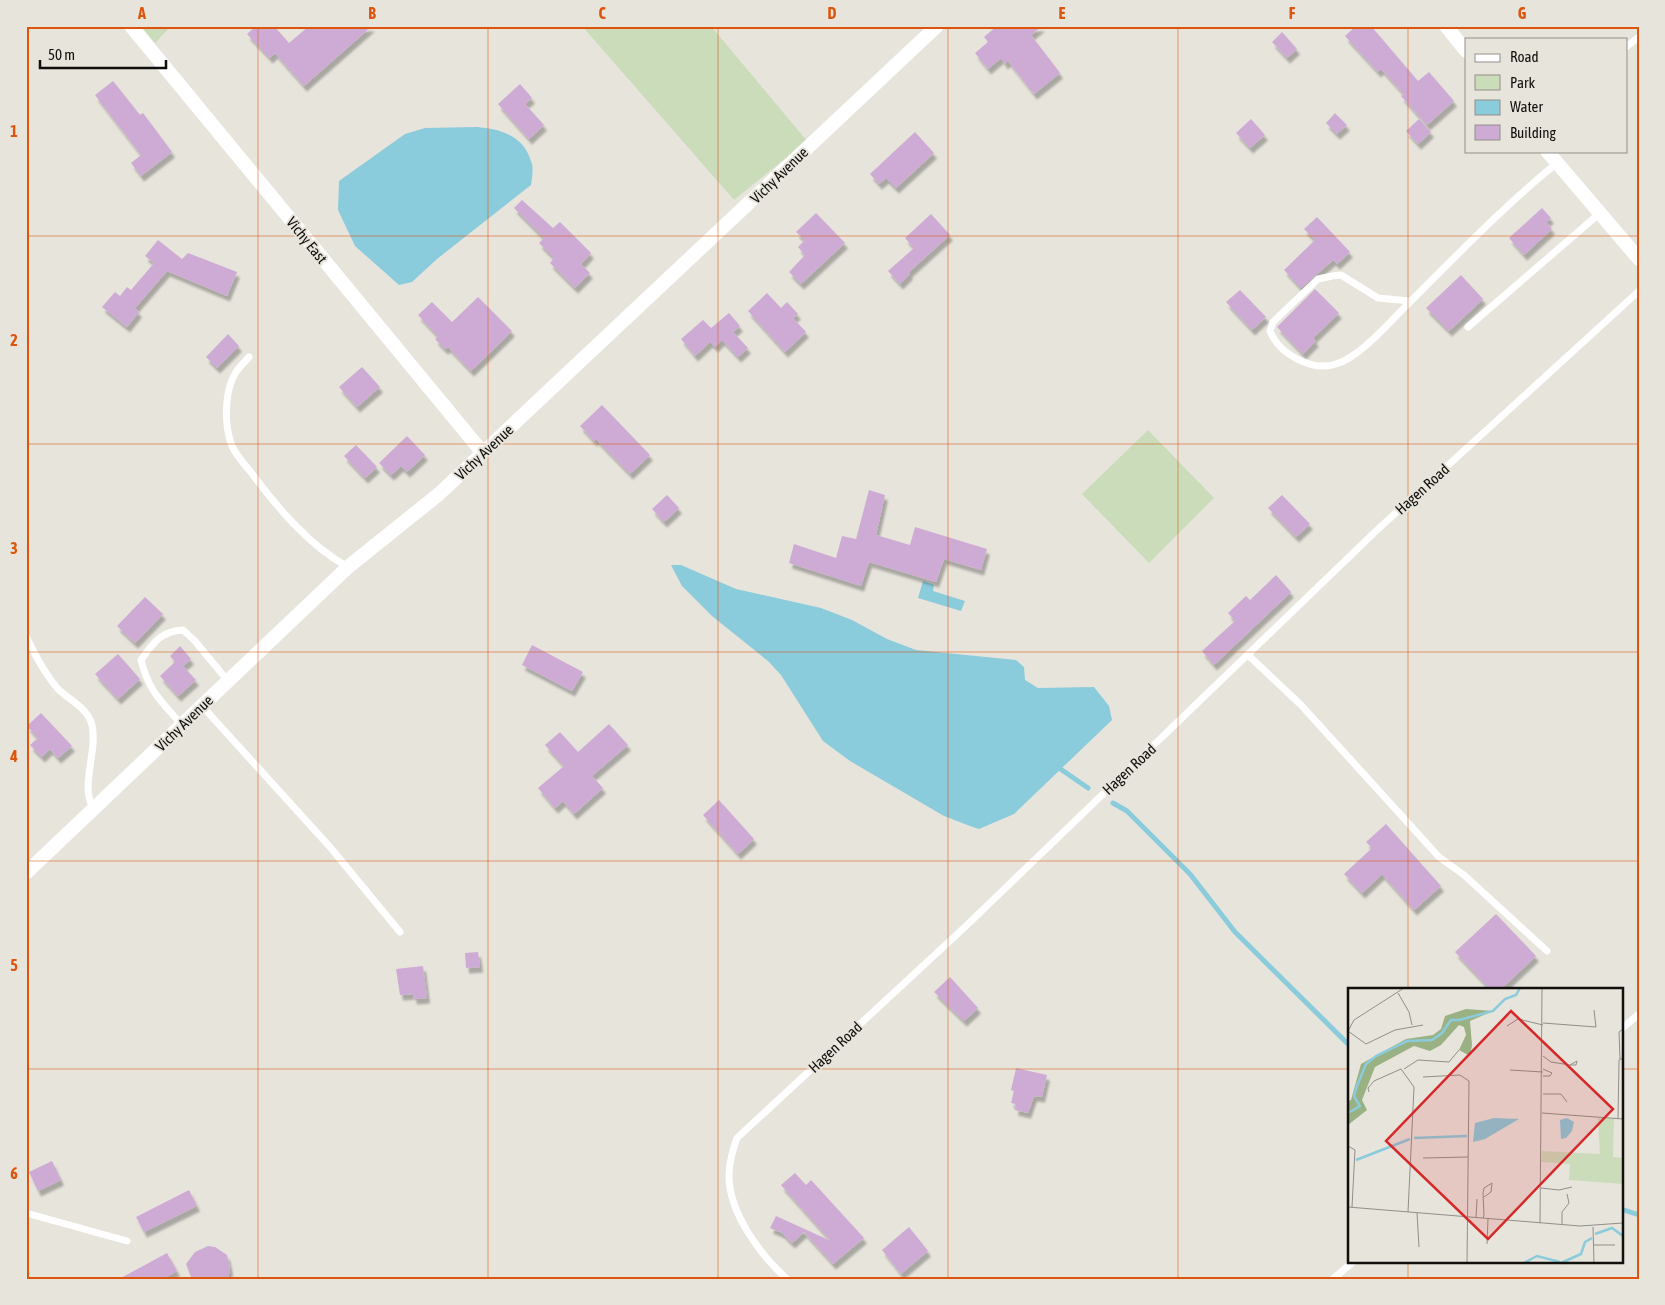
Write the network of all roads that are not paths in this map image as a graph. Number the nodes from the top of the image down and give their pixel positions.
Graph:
1 (131, 26) edge
2 (937, 26) edge
3 (1446, 26) edge
4 (1639, 37) edge
5 (1628, 45) edge
6 (1465, 50) edge
7 (1549, 152) edge
8 (1557, 163) junction
9 (1600, 213) junction
10 (1639, 259) edge
11 (1639, 291) edge
12 (1410, 302) junction
13 (1468, 328) dead end
14 (249, 358) dead end
15 (483, 454) junction
16 (348, 567) junction
17 (26, 636) edge
18 (1248, 655) junction
19 (228, 681) junction
20 (202, 706) junction
21 (182, 725) junction
22 (94, 809) junction
23 (26, 872) edge
24 (400, 932) dead end
25 (1547, 951) dead end
26 (1639, 1014) edge
27 (1622, 1028) edge
28 (26, 1213) edge
29 (127, 1241) dead end
30 (1353, 1262) edge
31 (787, 1279) edge
32 (1334, 1279) edge

1 - 15 street, Vichy East
2 - 15 street, Vichy Avenue
3 - 6 street
4 - 5 lane
7 - 8 street
8 - 9 street
8 - 12 lane
9 - 10 street
9 - 13 lane
11 - 18 lane, Hagen Road
12 - 12 lane
14 - 16 lane
15 - 16 street, Vichy Avenue
16 - 19 street, Vichy Avenue
17 - 22 lane
18 - 25 lane
18 - 31 lane, Hagen Road
19 - 20 street, Vichy Avenue
19 - 21 lane
20 - 21 street, Vichy Avenue
20 - 24 lane
21 - 22 street, Vichy Avenue
22 - 23 street, Vichy Avenue
26 - 27 lane
28 - 29 lane
30 - 32 lane

